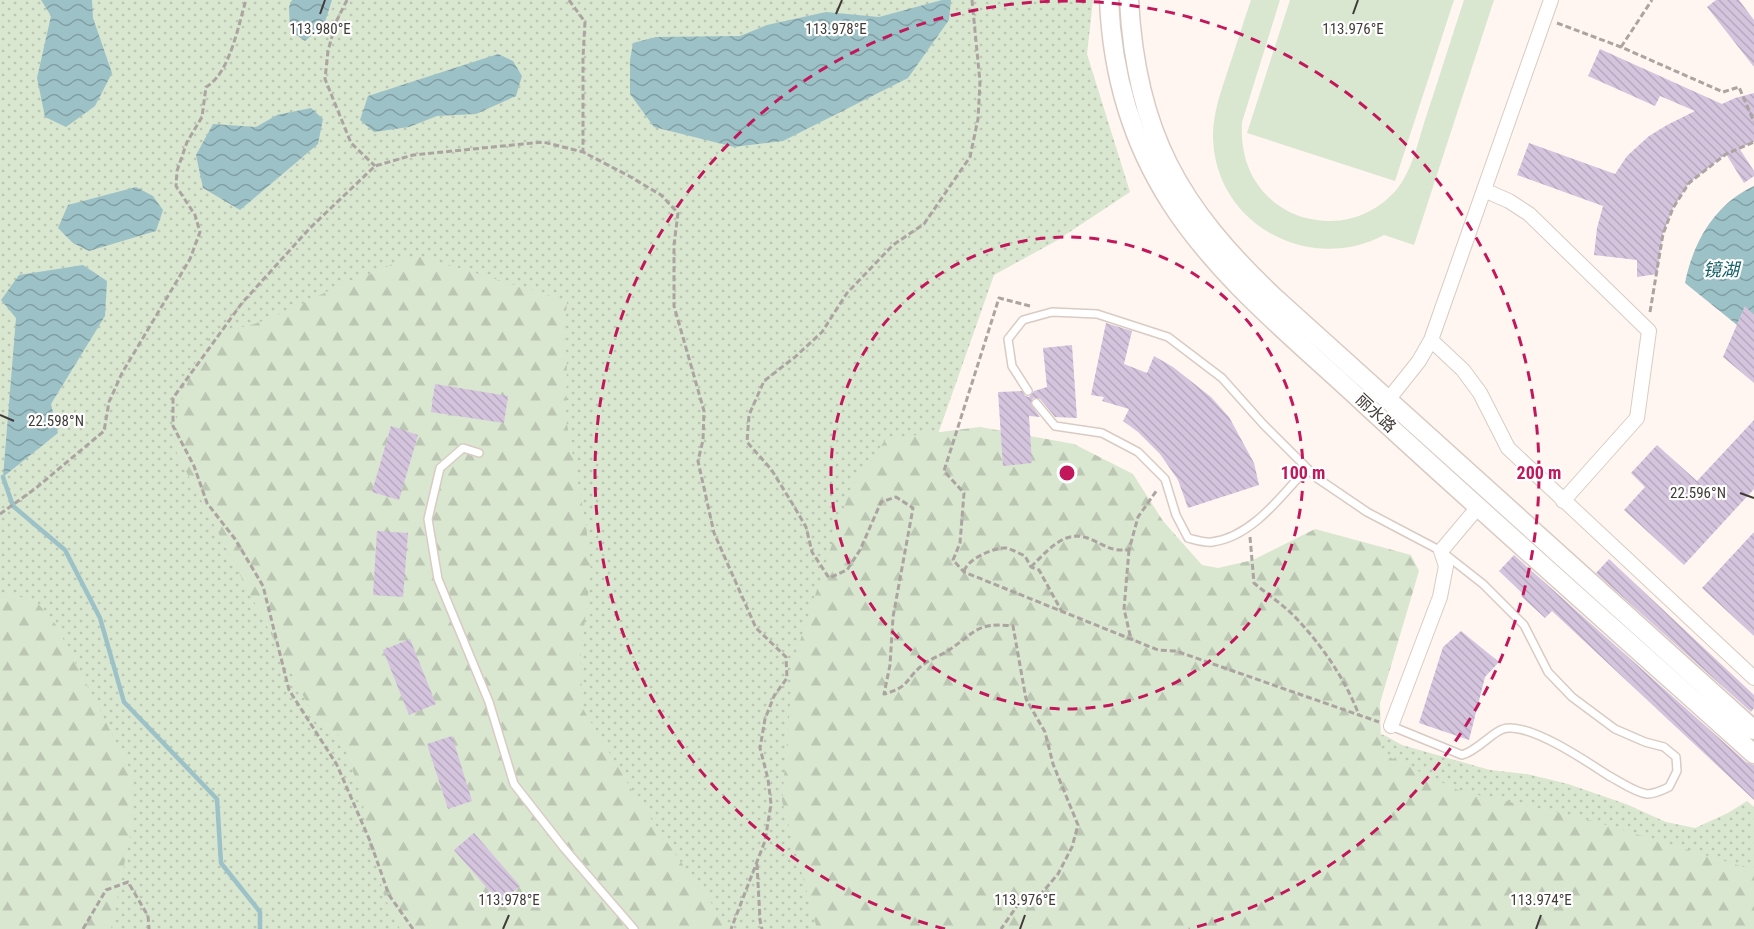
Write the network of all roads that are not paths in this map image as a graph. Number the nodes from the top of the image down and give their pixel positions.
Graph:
1 (1109, 0) edge
2 (1129, 0) edge
3 (1551, 0) edge
4 (1484, 190) junction
5 (1431, 340) junction
6 (1028, 391) dead end
7 (1388, 400) junction
8 (1036, 403) dead end
9 (479, 453) dead end
10 (1307, 468) junction
11 (1563, 501) junction
12 (1478, 507) junction
13 (1441, 551) junction
14 (1754, 678) edge
15 (1391, 726) joint
16 (1754, 730) edge
17 (1754, 754) edge
18 (634, 929) edge

1 - 12 main road, 丽水路
2 - 7 main road, 丽水路
3 - 4 street
4 - 5 street
4 - 11 street
5 - 7 street
5 - 11 street
6 - 10 lane
7 - 16 main road, 丽水路
8 - 10 lane
9 - 18 lane
10 - 13 lane
11 - 14 street
12 - 13 street
12 - 17 main road, 丽水路
13 - 15 street
13 - 15 lane

